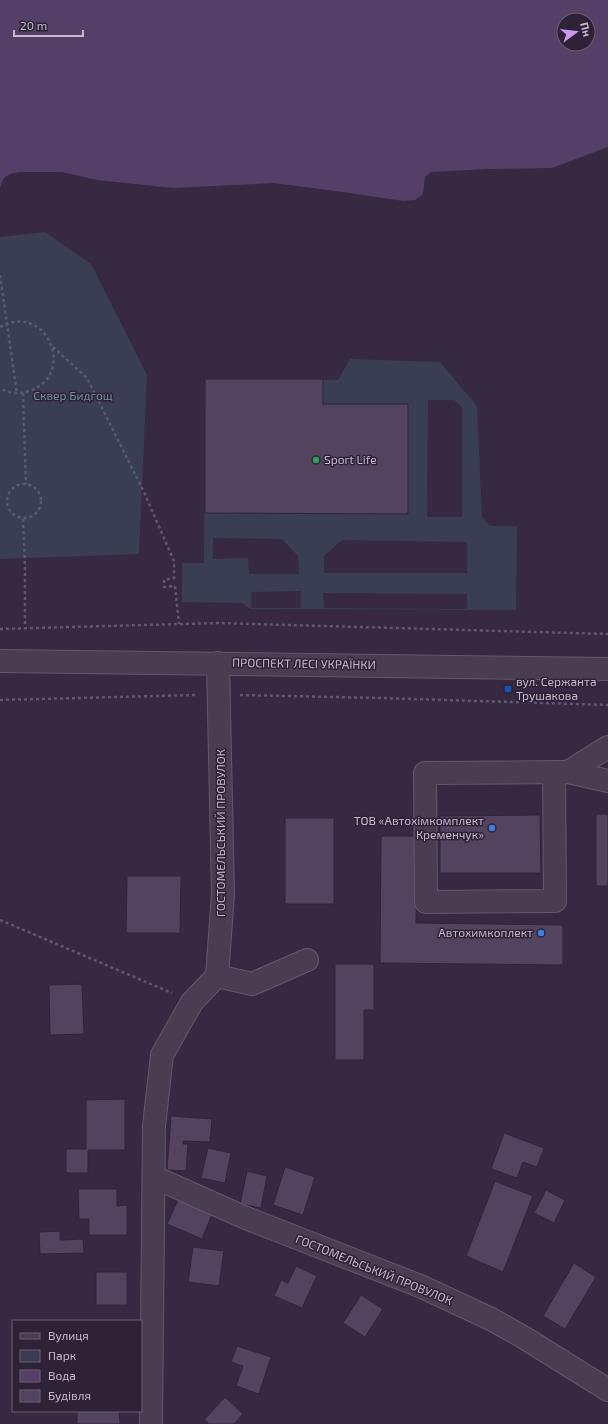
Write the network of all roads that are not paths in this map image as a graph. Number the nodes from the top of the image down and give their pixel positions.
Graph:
1 (0, 661) edge
2 (218, 663) junction
3 (608, 669) edge
4 (608, 747) edge
5 (561, 772) junction
6 (608, 780) edge
7 (307, 960) dead end
8 (217, 976) junction
9 (154, 1177) junction
10 (608, 1390) edge
11 (151, 1424) edge

1 - 2 street, ПРОСПЕКТ ЛЕСІ УКРАЇНКИ
2 - 3 street, ПРОСПЕКТ ЛЕСІ УКРАЇНКИ
2 - 8 street, ГОСТОМЕЛЬСЬКИЙ ПРОВУЛОК
4 - 5 street
5 - 5 street
5 - 6 street
7 - 8 street
8 - 9 street
9 - 10 street, ГОСТОМЕЛЬСЬКИЙ ПРОВУЛОК
9 - 11 street

